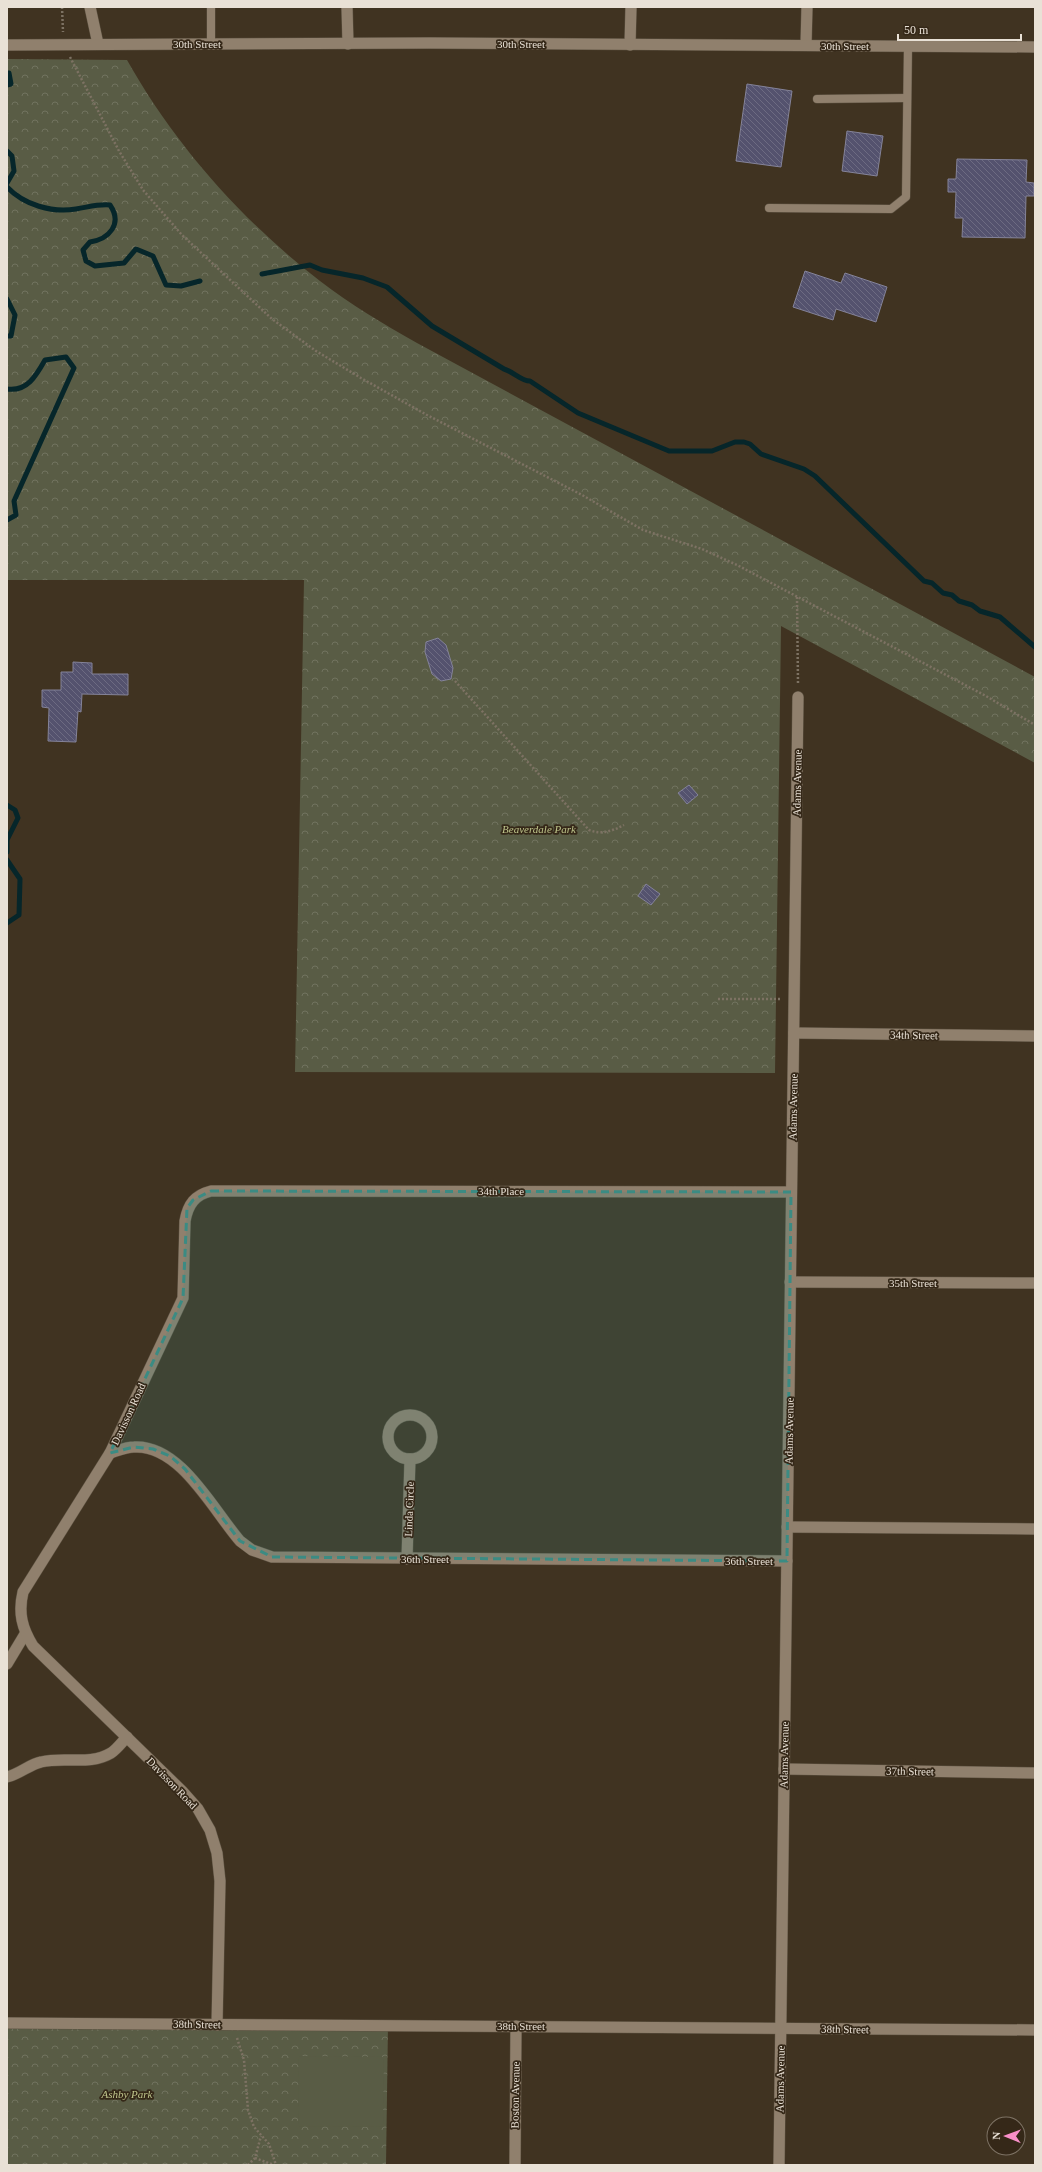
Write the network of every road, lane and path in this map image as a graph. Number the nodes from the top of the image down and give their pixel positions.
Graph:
1 (62, 7) edge
2 (90, 7) edge
3 (211, 7) edge
4 (347, 7) edge
5 (631, 7) edge
6 (807, 7) edge
7 (98, 44) junction
8 (211, 44) junction
9 (348, 44) junction
10 (7, 45) edge
11 (67, 45) junction
12 (630, 45) junction
13 (806, 45) junction
14 (908, 46) junction
15 (1035, 47) edge
16 (907, 98) junction
17 (817, 99) dead end
18 (769, 208) dead end
19 (797, 597) junction
20 (455, 681) dead end
21 (798, 697) joint
22 (1035, 725) edge
23 (624, 825) dead end
24 (718, 999) dead end
25 (794, 1000) junction
26 (794, 1033) junction
27 (1035, 1036) edge
28 (211, 1191) joint
29 (792, 1192) junction
30 (790, 1282) junction
31 (1035, 1283) edge
32 (110, 1453) junction
33 (410, 1459) dead end
34 (787, 1527) junction
35 (1035, 1529) edge
36 (407, 1559) junction
37 (787, 1561) junction
38 (26, 1634) junction
39 (7, 1664) edge
40 (127, 1737) junction
41 (784, 1769) junction
42 (1035, 1773) edge
43 (7, 1777) edge
44 (7, 2023) edge
45 (217, 2025) junction
46 (238, 2025) junction
47 (516, 2026) junction
48 (781, 2028) junction
49 (1035, 2030) edge
50 (261, 2136) junction
51 (255, 2158) junction
52 (248, 2165) edge
53 (275, 2165) edge
54 (515, 2165) edge
55 (780, 2165) edge

1 - 11 path
2 - 7 street
3 - 8 lane
4 - 9 street
5 - 12 street
6 - 13 street
7 - 8 street, 30th Street
7 - 11 street, 30th Street
8 - 9 street, 30th Street
9 - 12 street, 30th Street
10 - 11 street, 30th Street
11 - 19 path
12 - 13 street, 30th Street
13 - 14 street, 30th Street
14 - 15 street, 30th Street
14 - 16 lane
16 - 17 lane
16 - 18 lane
19 - 21 path
19 - 22 path
20 - 23 path
21 - 25 street, Adams Avenue
24 - 25 path
25 - 26 street, Adams Avenue
26 - 27 street, 34th Street
26 - 29 street, Adams Avenue
28 - 29 street, 34th Place
28 - 32 street, Davisson Road
29 - 30 street, Adams Avenue
30 - 31 street, 35th Street
30 - 34 street, Adams Avenue
32 - 36 street, 36th Street
32 - 38 street, Davisson Road
33 - 36 street, Linda Circle
34 - 35 street
34 - 37 street, Adams Avenue
36 - 37 street, 36th Street
37 - 41 street, Adams Avenue
38 - 39 street
38 - 40 street, Davisson Road
40 - 43 street
40 - 45 street, Davisson Road
41 - 42 street, 37th Street
41 - 48 street, Adams Avenue
44 - 45 street, 38th Street
45 - 46 street, 38th Street
46 - 47 street, 38th Street
46 - 50 path
47 - 48 street, 38th Street
47 - 54 street, Boston Avenue
48 - 49 street, 38th Street
48 - 55 street, Adams Avenue
50 - 51 path
50 - 53 path
51 - 52 path
51 - 53 path

